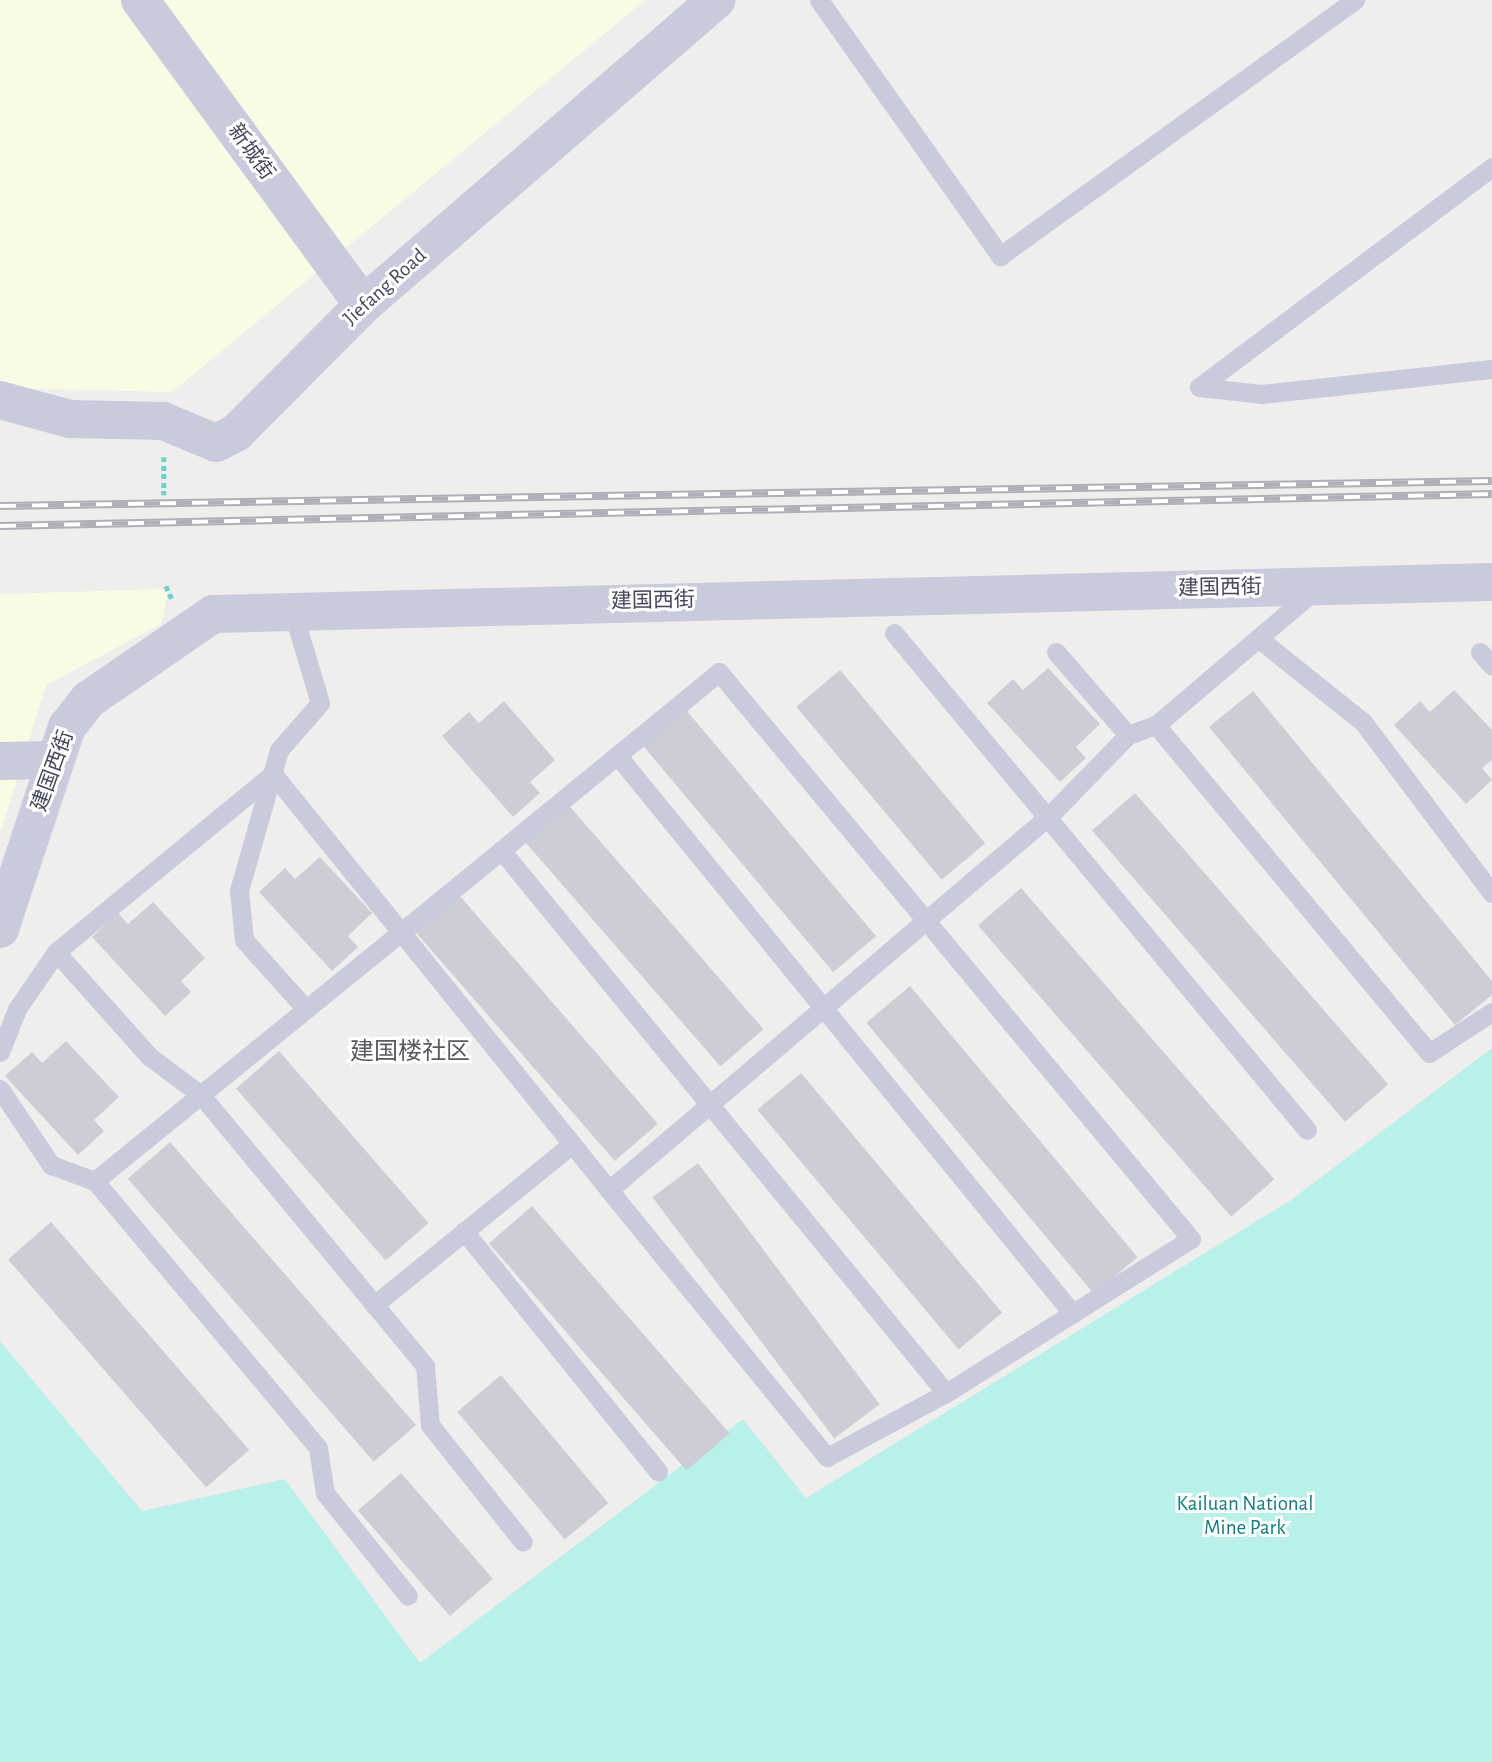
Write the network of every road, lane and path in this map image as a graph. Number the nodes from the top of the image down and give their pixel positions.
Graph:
1 (140, 0) edge
2 (716, 0) edge
3 (819, 0) edge
4 (1355, 0) edge
5 (1492, 167) edge
6 (363, 305) junction
7 (1492, 369) edge
8 (7, 404) edge
9 (1492, 582) edge
10 (1319, 586) junction
11 (292, 609) junction
12 (894, 633) dead end
13 (1258, 638) junction
14 (1056, 652) dead end
15 (1156, 725) junction
16 (1128, 735) junction
17 (617, 755) junction
18 (54, 760) junction
19 (0, 761) edge
20 (273, 774) junction
21 (1050, 815) junction
22 (502, 850) junction
23 (1492, 893) edge
24 (925, 922) junction
25 (0, 929) edge
26 (401, 932) junction
27 (56, 952) junction
28 (823, 1008) junction
29 (306, 1009) junction
30 (1492, 1012) edge
31 (0, 1052) edge
32 (0, 1089) edge
33 (201, 1095) junction
34 (709, 1104) junction
35 (1307, 1129) dead end
36 (572, 1144) junction
37 (95, 1181) junction
38 (608, 1190) junction
39 (464, 1231) junction
40 (374, 1305) junction
41 (1073, 1314) junction
42 (946, 1394) junction
43 (658, 1471) dead end
44 (523, 1542) dead end
45 (408, 1596) dead end

1 - 6 street, 新城街
2 - 6 street, Jiefang Road
3 - 4 lane
5 - 7 lane
6 - 8 street, Jiefang Road
9 - 10 street, 建国西街
10 - 11 street, 建国西街
10 - 13 lane
11 - 18 street, 建国西街
11 - 20 lane
12 - 21 lane
13 - 15 lane
13 - 23 lane
14 - 16 lane
15 - 16 lane
15 - 30 lane
16 - 21 lane
17 - 22 lane
17 - 24 lane
17 - 28 lane
18 - 19 street
18 - 25 street, 建国西街
20 - 26 lane
20 - 27 lane
20 - 29 lane
21 - 24 lane
21 - 35 lane
22 - 26 lane
22 - 34 lane
24 - 28 lane
24 - 41 lane
26 - 29 lane
26 - 36 lane
27 - 31 lane
27 - 33 lane
28 - 34 lane
28 - 41 lane
29 - 33 lane
32 - 37 lane
33 - 37 lane
33 - 40 lane
34 - 38 lane
34 - 42 lane
36 - 38 lane
36 - 39 lane
37 - 45 lane
38 - 42 lane
39 - 40 lane
39 - 43 lane
40 - 44 lane
41 - 42 lane

